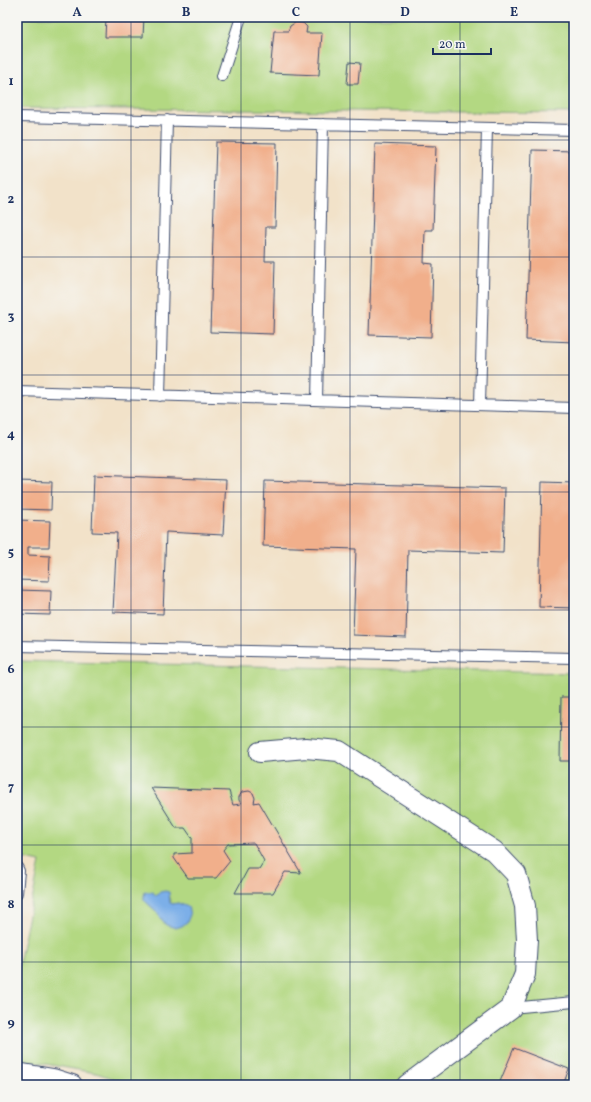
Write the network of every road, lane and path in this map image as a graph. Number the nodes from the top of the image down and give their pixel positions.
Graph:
1 (241, 17) edge
2 (222, 76) dead end
3 (17, 117) edge
4 (167, 120) junction
5 (323, 124) junction
6 (488, 128) junction
7 (574, 130) edge
8 (17, 391) edge
9 (160, 396) junction
10 (317, 400) junction
11 (480, 405) junction
12 (574, 408) edge
13 (17, 646) edge
14 (574, 658) edge
15 (260, 752) dead end
16 (17, 867) edge
17 (17, 893) edge
18 (574, 1002) edge
19 (511, 1008) junction
20 (17, 1073) edge
21 (72, 1085) edge
22 (407, 1085) edge

1 - 2 lane
3 - 4 lane
4 - 5 lane
4 - 9 lane
5 - 6 lane
5 - 10 lane
6 - 7 lane
6 - 11 lane
8 - 9 lane
9 - 10 lane
10 - 11 lane
11 - 12 lane
13 - 14 lane
15 - 19 street
16 - 17 lane
18 - 19 lane
19 - 22 street
20 - 21 street

